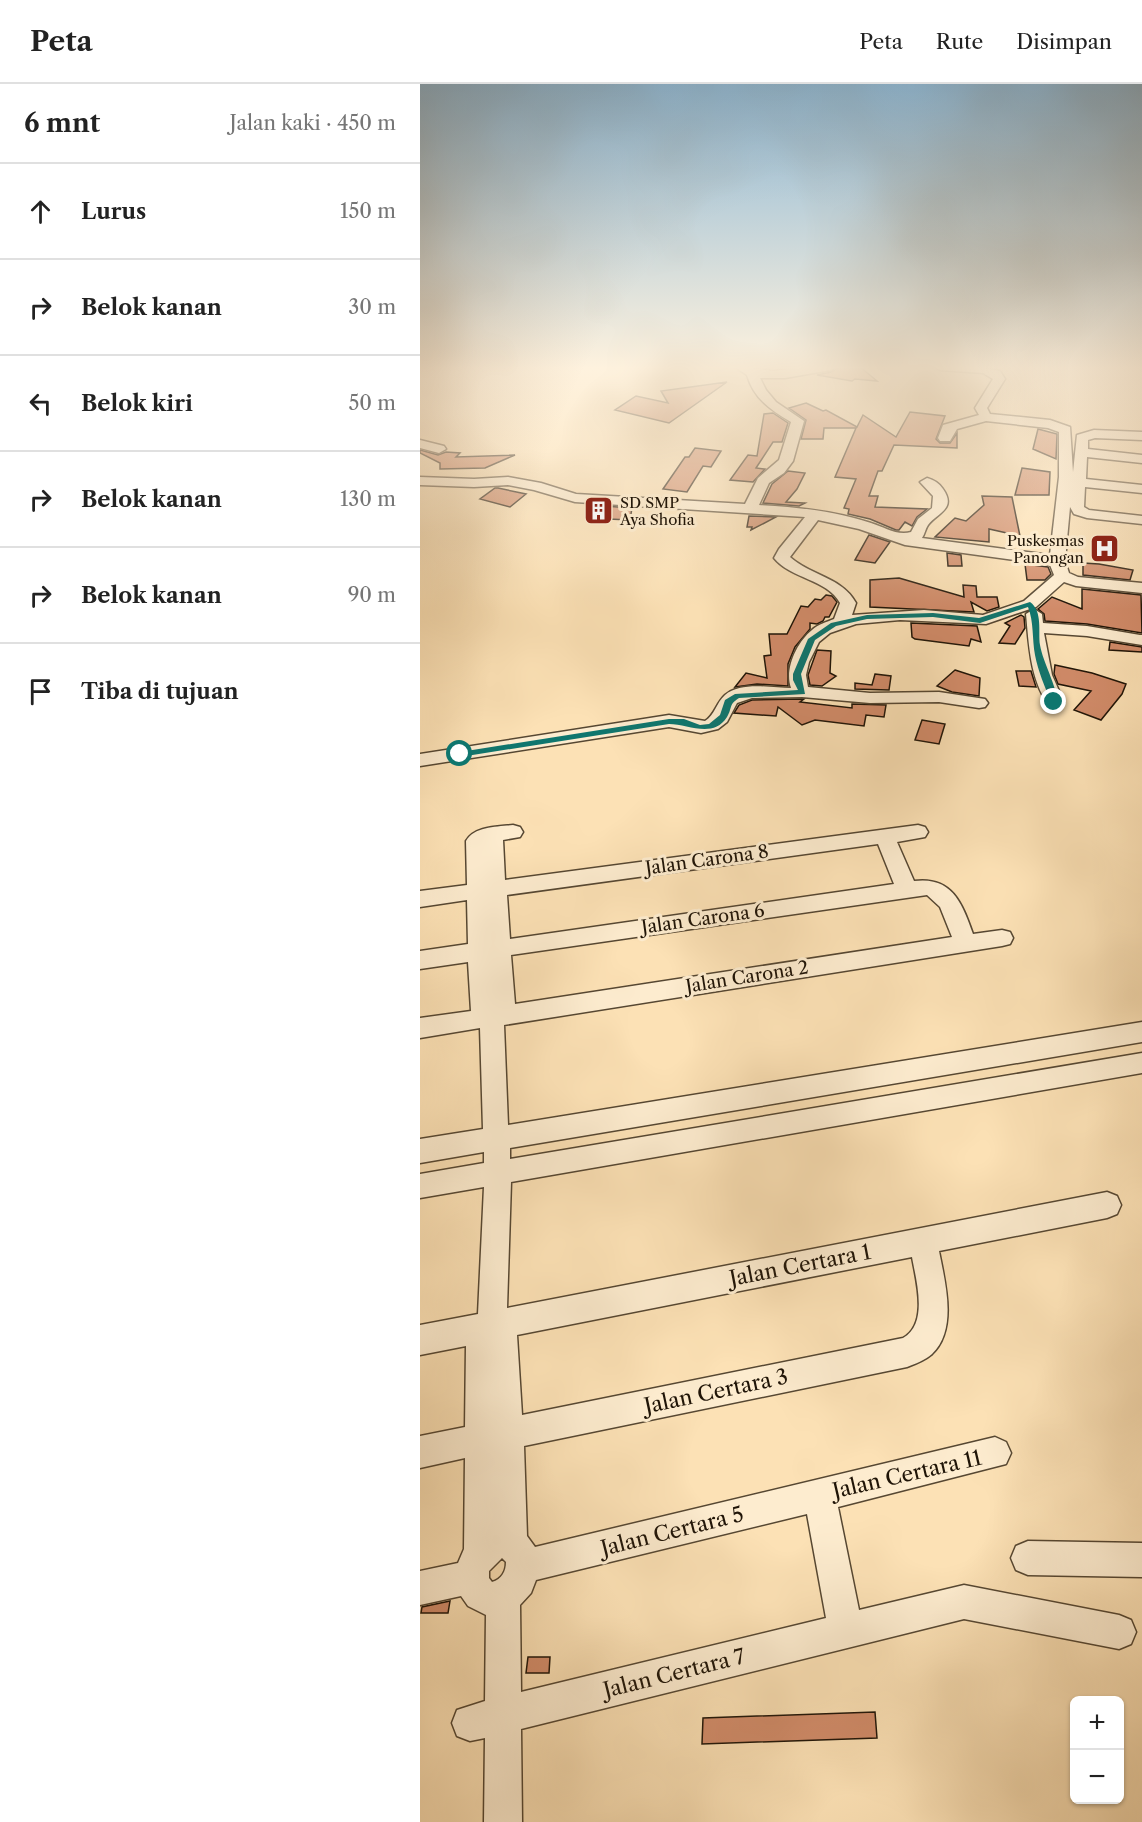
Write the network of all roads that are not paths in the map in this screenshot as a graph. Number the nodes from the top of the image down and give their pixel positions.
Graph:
1 (436, 447) edge
2 (790, 447) edge
3 (1066, 447) edge
4 (1081, 447) edge
5 (440, 448) dead end
6 (1081, 452) junction
7 (1142, 459) edge
8 (420, 481) edge
9 (927, 482) dead end
10 (1078, 482) junction
11 (1142, 489) edge
12 (750, 508) junction
13 (814, 515) junction
14 (1142, 520) edge
15 (907, 541) junction
16 (911, 559) dead end
17 (1059, 569) junction
18 (1142, 588) edge
19 (1030, 604) junction
20 (842, 621) junction
21 (1035, 627) junction
22 (1140, 640) dead end
23 (802, 692) junction
24 (1054, 702) dead end
25 (979, 703) dead end
26 (420, 760) edge
27 (918, 832) dead end
28 (502, 833) dead end
29 (885, 837) junction
30 (486, 890) junction
31 (907, 890) junction
32 (420, 899) edge
33 (1002, 938) dead end
34 (966, 945) junction
35 (490, 950) junction
36 (420, 960) edge
37 (492, 1017) junction
38 (420, 1028) edge
39 (1142, 1032) edge
40 (1142, 1063) edge
41 (496, 1139) junction
42 (420, 1151) edge
43 (498, 1174) junction
44 (420, 1186) edge
45 (1107, 1205) dead end
46 (923, 1241) junction
47 (492, 1326) junction
48 (420, 1340) edge
49 (495, 1437) junction
50 (420, 1452) edge
51 (994, 1453) dead end
52 (820, 1495) junction
53 (1028, 1558) dead end
54 (497, 1560) junction
55 (1142, 1560) edge
56 (420, 1588) edge
57 (845, 1630) junction
58 (1119, 1632) dead end
59 (487, 1720) junction
60 (503, 1822) edge

1 - 5 street
2 - 12 street
3 - 17 street
4 - 6 street
6 - 7 street
6 - 10 street
8 - 12 street
9 - 15 street
10 - 11 street
10 - 14 street
12 - 13 street
13 - 15 street
13 - 20 street
15 - 16 street
15 - 17 street
17 - 18 street
17 - 19 street
19 - 20 street
19 - 21 street
20 - 23 street
21 - 22 street
21 - 24 street
23 - 25 street
23 - 26 street
27 - 29 street, Jalan Carona 8
28 - 30 street
29 - 30 street, Jalan Carona 8
29 - 31 street
30 - 32 street, Jalan Carona 8
30 - 35 street
31 - 34 street, Jalan Carona 6
31 - 35 street, Jalan Carona 6
33 - 34 street, Jalan Carona 2
34 - 37 street, Jalan Carona 2
35 - 36 street, Jalan Carona 6
35 - 37 street
37 - 38 street, Jalan Carona 2
37 - 41 street
39 - 41 street
40 - 43 street
41 - 42 street
41 - 43 street
43 - 44 street
43 - 47 street
45 - 46 street, Jalan Certara 1
46 - 47 street, Jalan Certara 1
46 - 49 street, Jalan Certara 3
47 - 48 street, Jalan Certara 1
47 - 49 street
49 - 50 street, Jalan Certara 3
49 - 54 street
51 - 52 street, Jalan Certara 11
52 - 54 street, Jalan Certara 5
52 - 57 street
53 - 55 street
54 - 56 street, Jalan Certara 5
54 - 59 street
57 - 58 street, Jalan Certara 7
57 - 59 street, Jalan Certara 7
59 - 60 street

